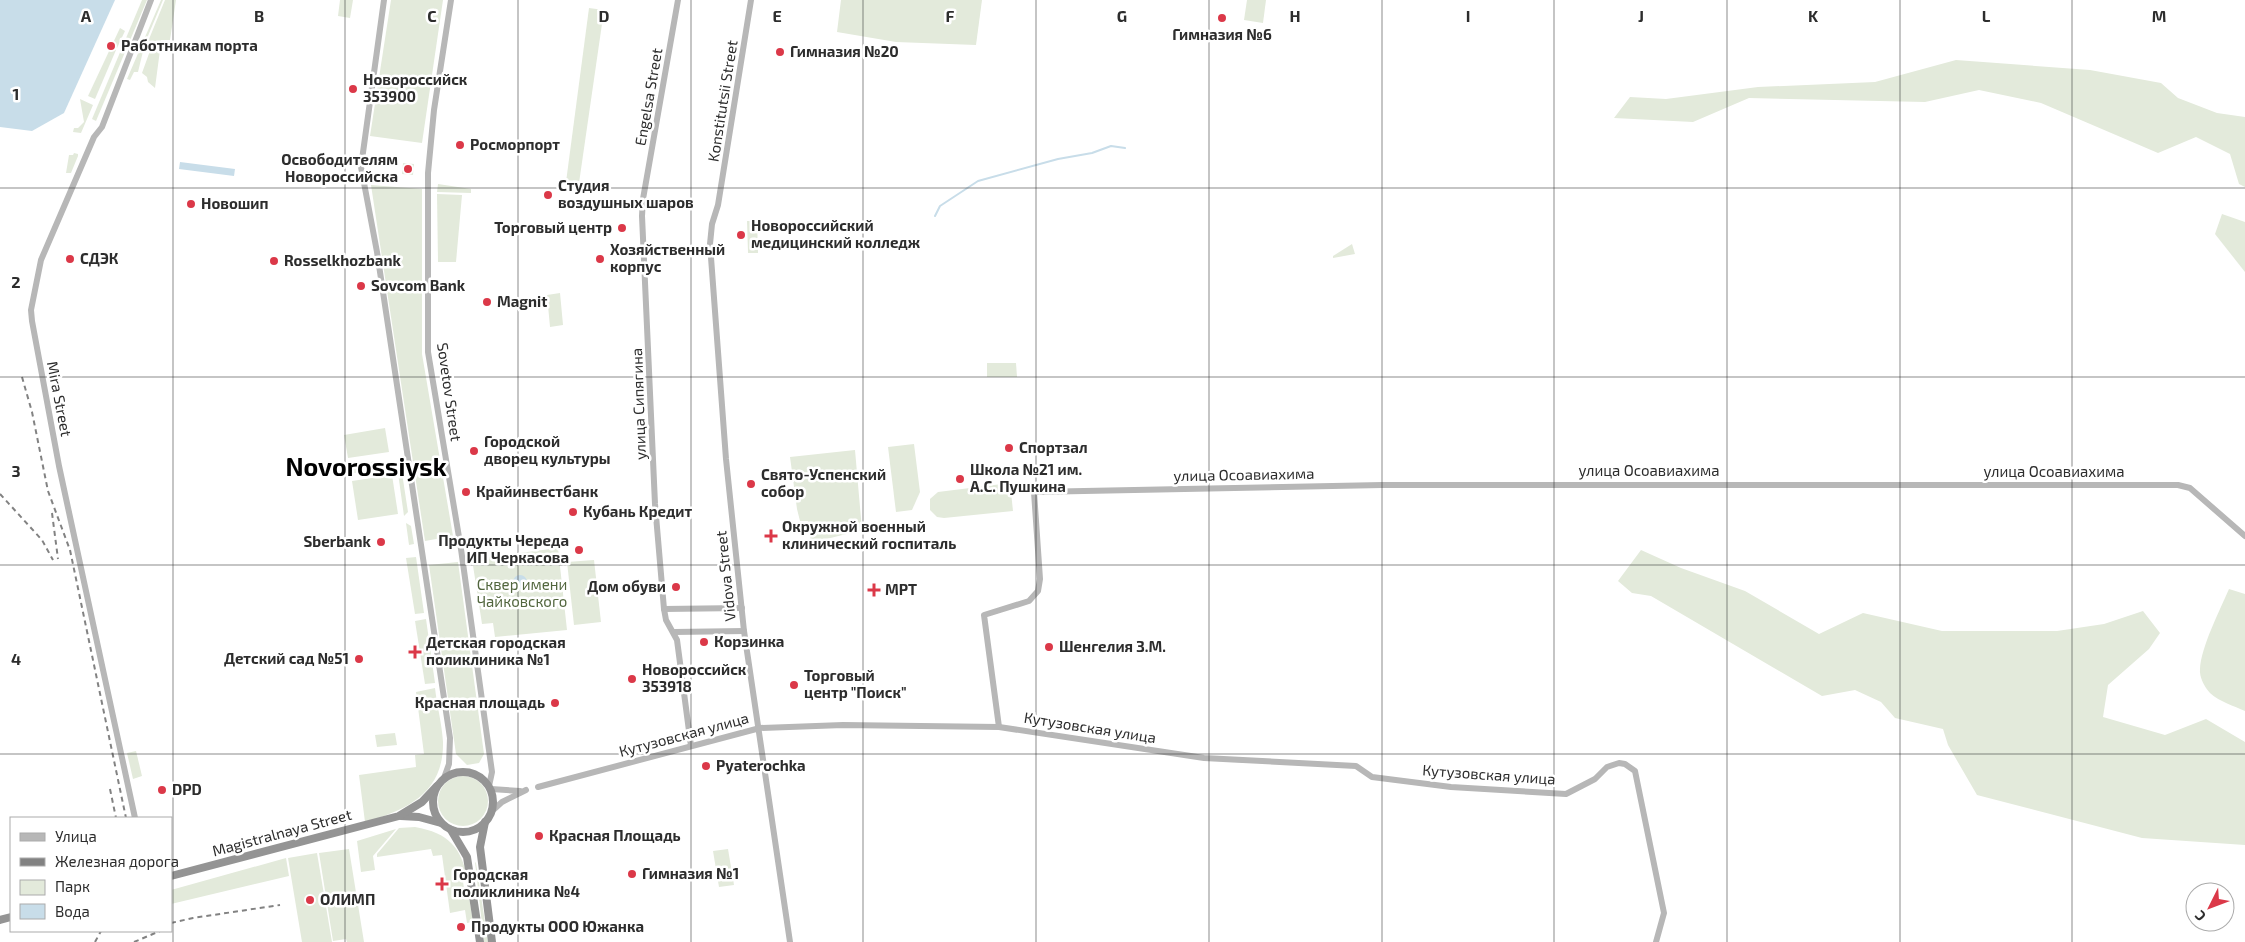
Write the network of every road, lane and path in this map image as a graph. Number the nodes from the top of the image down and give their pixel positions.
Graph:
1 (151, 0) edge
2 (384, 0) edge
3 (452, 0) edge
4 (678, 0) edge
5 (751, 0) edge
6 (643, 199) joint
7 (718, 205) joint
8 (2245, 536) edge
9 (742, 608) junction
10 (664, 609) junction
11 (744, 631) junction
12 (674, 632) junction
13 (1000, 727) junction
14 (760, 728) junction
15 (691, 746) junction
16 (444, 778) junction
17 (437, 786) junction
18 (538, 786) dead end
19 (490, 787) junction
20 (491, 812) junction
21 (399, 816) junction
22 (135, 817) edge
23 (485, 822) junction
24 (447, 827) junction
25 (172, 876) edge
26 (480, 942) edge
27 (492, 942) edge
28 (790, 942) edge
29 (1656, 942) edge

1 - 22 street, Mira Street
2 - 16 street
3 - 19 street, Sovetov Street
4 - 6 street, Engelsa Street
5 - 7 street, Konstitutsii Street
6 - 10 street, улица Сипягина
7 - 9 street, Vidova Street
8 - 13 street, улица Осоавиахима
9 - 10 street
9 - 11 street, Vidova Street
10 - 12 street
11 - 12 street
11 - 14 street, Vidova Street
12 - 15 street
13 - 14 street, Кутузовская улица
13 - 29 street, Кутузовская улица
14 - 15 street, Кутузовская улица
14 - 28 street, Vidova Street
15 - 18 street, Кутузовская улица
16 - 17 highway
16 - 19 highway
17 - 21 highway, Magistralnaya Street
17 - 24 highway
19 - 20 highway
19 - 20 street
20 - 23 highway
21 - 24 highway, Magistralnaya Street
21 - 25 highway, Magistralnaya Street
23 - 24 highway
23 - 27 highway
24 - 26 highway

